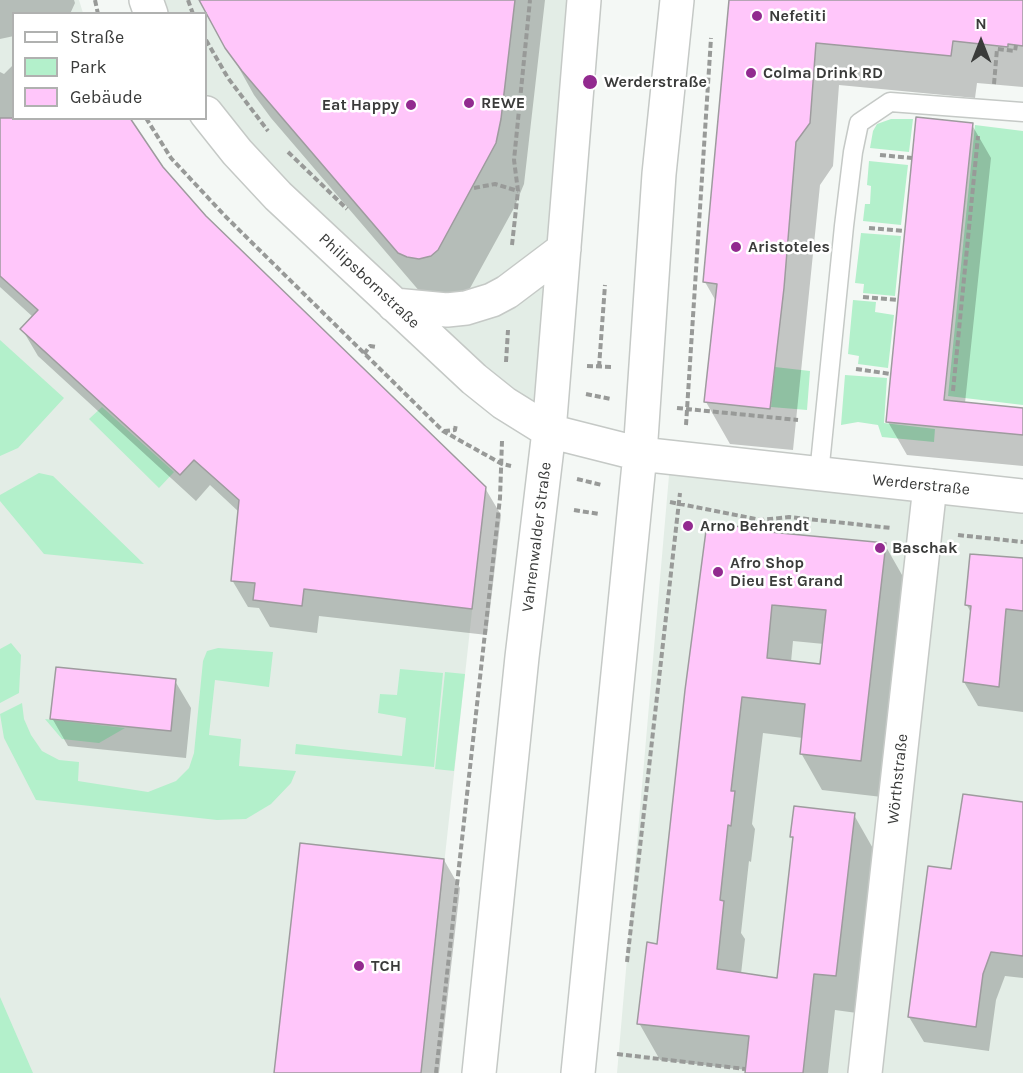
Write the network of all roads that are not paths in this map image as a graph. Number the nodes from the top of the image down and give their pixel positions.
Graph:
1 (584, 0) edge
2 (677, 0) edge
3 (1023, 112) edge
4 (207, 114) edge
5 (564, 249) junction
6 (394, 305) junction
7 (549, 431) junction
8 (640, 454) junction
9 (819, 474) junction
10 (930, 486) junction
11 (1023, 496) edge
12 (479, 1073) edge
13 (578, 1073) edge
14 (865, 1073) edge

1 - 5 main road, Vahrenwalder Straße
2 - 8 main road
3 - 9 lane
4 - 6 main road, Philipsbornstraße
5 - 6 main road
5 - 7 main road, Vahrenwalder Straße
6 - 7 main road, Philipsbornstraße
7 - 8 main road, Werderstraße
7 - 12 main road, Vahrenwalder Straße
8 - 9 main road, Werderstraße
8 - 13 main road
9 - 10 main road, Werderstraße
10 - 11 main road, Werderstraße
10 - 14 main road, Wörthstraße

